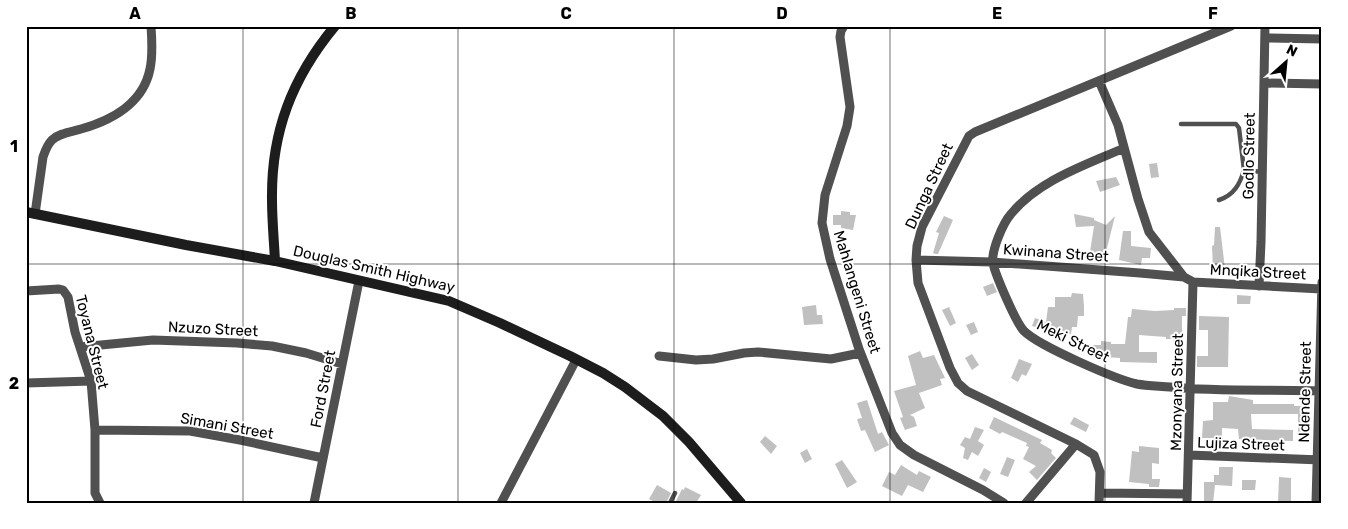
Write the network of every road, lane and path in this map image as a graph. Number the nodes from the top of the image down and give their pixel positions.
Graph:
1 (152, 26) edge
2 (335, 26) edge
3 (844, 26) edge
4 (1232, 26) edge
5 (1265, 26) edge
6 (1265, 38) junction
7 (1322, 39) edge
8 (1099, 81) junction
9 (1264, 83) junction
10 (1322, 84) edge
11 (1180, 124) dead end
12 (1124, 148) junction
13 (1244, 170) junction
14 (1262, 172) junction
15 (1219, 200) dead end
16 (31, 213) edge
17 (916, 260) junction
18 (275, 261) junction
19 (992, 262) junction
20 (1184, 277) junction
21 (359, 281) junction
22 (1193, 282) junction
23 (1322, 282) edge
24 (1258, 286) junction
25 (1322, 289) edge
26 (26, 291) edge
27 (80, 347) junction
28 (860, 353) junction
29 (659, 356) dead end
30 (573, 358) junction
31 (342, 364) junction
32 (90, 381) junction
33 (26, 384) edge
34 (1191, 389) junction
35 (1321, 391) edge
36 (95, 430) junction
37 (1076, 444) junction
38 (1189, 455) junction
39 (323, 458) junction
40 (1320, 460) edge
41 (675, 493) dead end
42 (1100, 493) junction
43 (1188, 498) edge
44 (98, 500) edge
45 (315, 502) edge
46 (501, 503) edge
47 (670, 503) edge
48 (741, 503) edge
49 (1004, 503) edge
50 (1026, 503) edge
51 (1099, 503) edge
52 (1316, 503) edge

1 - 16 street
2 - 18 street
3 - 28 street, Mahlangeni Street
4 - 8 street, Dunga Street
5 - 6 street, Godlo Street
6 - 7 street
6 - 9 street, Godlo Street
8 - 12 street
8 - 17 street, Dunga Street
9 - 10 street
9 - 14 street, Godlo Street
11 - 13 lane
12 - 19 street
12 - 20 street
13 - 14 lane
13 - 15 lane
14 - 24 street, Godlo Street
16 - 18 street, Douglas Smith Highway
17 - 19 street, Kwinana Street
17 - 37 street, Dunga Street
18 - 21 street, Douglas Smith Highway
19 - 20 street, Kwinana Street
19 - 34 street, Meki Street
20 - 22 street, Kwinana Street
21 - 30 street, Douglas Smith Highway
21 - 31 street, Ford Street
22 - 24 street, Mnqika Street
22 - 34 street, Mzonyana Street
23 - 25 street, Ndende Street
24 - 25 street, Mnqika Street
25 - 35 street, Ndende Street
26 - 27 street, Toyana Street
27 - 31 street, Nzuzo Street
27 - 32 street, Toyana Street
28 - 29 street
28 - 49 street, Mahlangeni Street
30 - 46 street
30 - 48 street, Douglas Smith Highway
31 - 39 street, Ford Street
32 - 33 street
32 - 36 street, Toyana Street
34 - 35 street, Meki Street
34 - 38 street, Mzonyana Street
35 - 40 street, Ndende Street
36 - 39 street, Simani Street
36 - 44 street, Toyana Street
37 - 42 street, Dunga Street
37 - 50 street
38 - 40 street, Lujiza Street
38 - 43 street, Mzonyana Street
39 - 45 street, Ford Street
40 - 52 street, Ndende Street
41 - 47 lane
42 - 43 street
42 - 51 street, Dunga Street

